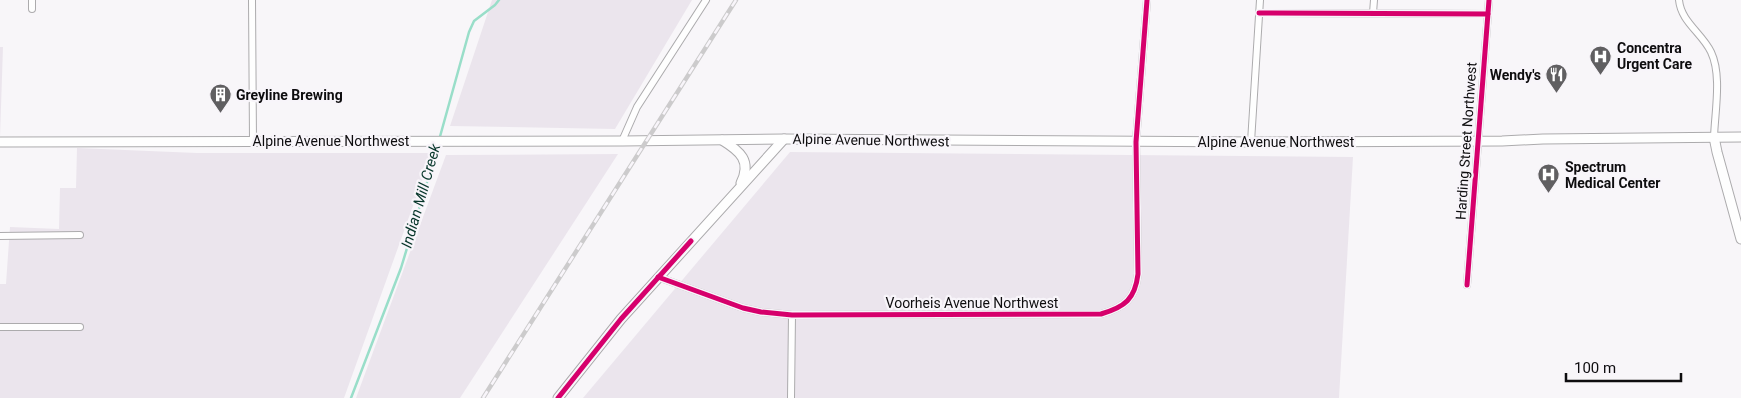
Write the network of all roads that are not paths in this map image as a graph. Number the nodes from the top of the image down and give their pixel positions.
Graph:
1 (32, 0) edge
2 (252, 0) edge
3 (706, 0) edge
4 (1147, 0) edge
5 (1260, 0) edge
6 (1374, 0) edge
7 (1489, 0) edge
8 (1679, 0) edge
9 (32, 9) dead end
10 (1259, 13) junction
11 (1373, 14) junction
12 (1488, 14) junction
13 (1714, 137) junction
14 (1741, 137) edge
15 (784, 139) junction
16 (721, 140) junction
17 (253, 141) junction
18 (622, 141) junction
19 (0, 142) edge
20 (1136, 142) junction
21 (1251, 142) junction
22 (1477, 142) junction
23 (738, 190) junction
24 (80, 235) dead end
25 (0, 236) edge
26 (1741, 239) edge
27 (658, 278) junction
28 (1467, 284) dead end
29 (792, 315) junction
30 (0, 327) edge
31 (80, 327) dead end
32 (558, 398) edge
33 (791, 398) edge

1 - 9 street
2 - 17 street
3 - 18 street
4 - 20 street, Voorheis Avenue Northwest
5 - 10 street
6 - 11 street
7 - 12 street, Harding Street Northwest
8 - 13 street
10 - 11 street
10 - 21 street
11 - 12 street
12 - 22 street, Harding Street Northwest
13 - 14 main road, Alpine Avenue Northwest
13 - 22 main road, Alpine Avenue Northwest
13 - 26 main road
15 - 16 main road, Alpine Avenue Northwest
15 - 20 main road, Alpine Avenue Northwest
15 - 23 main road
16 - 18 main road, Alpine Avenue Northwest
16 - 23 main road
17 - 18 main road, Alpine Avenue Northwest
17 - 19 main road, Alpine Avenue Northwest
20 - 21 main road, Alpine Avenue Northwest
20 - 29 street, Voorheis Avenue Northwest
21 - 22 main road, Alpine Avenue Northwest
22 - 28 street, Harding Street Northwest
23 - 27 main road
24 - 25 street
27 - 29 street, Voorheis Avenue Northwest
27 - 32 main road
29 - 33 street
30 - 31 street

